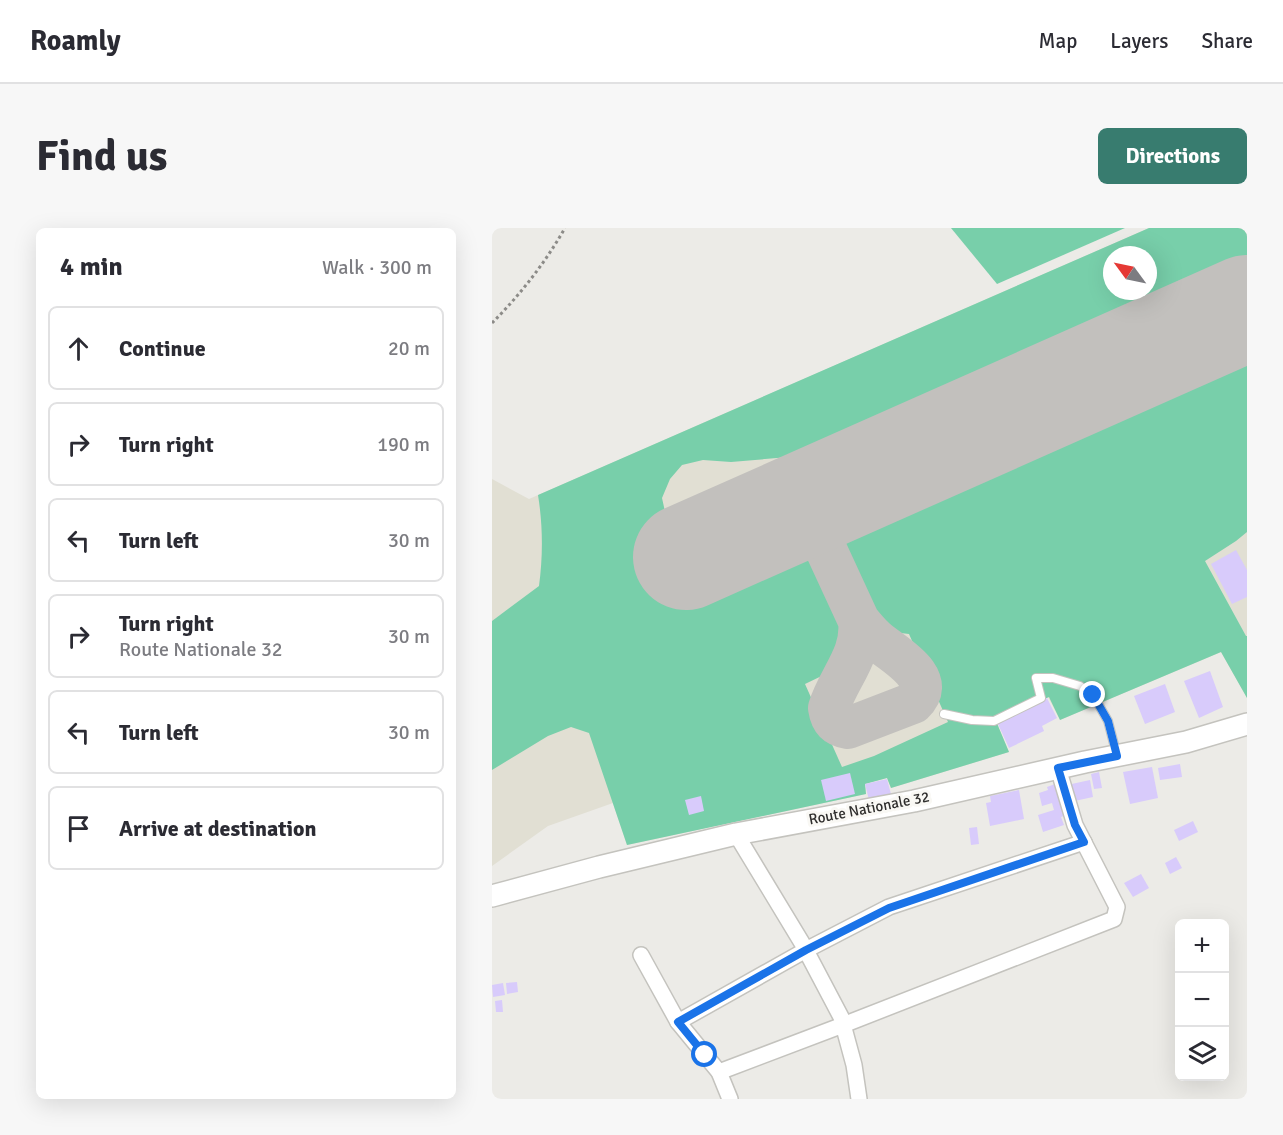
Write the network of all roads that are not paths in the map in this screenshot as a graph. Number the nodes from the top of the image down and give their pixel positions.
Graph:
1 (944, 714) dead end
2 (1247, 724) edge
3 (1117, 756) junction
4 (1058, 768) junction
5 (736, 834) junction
6 (1084, 842) junction
7 (492, 896) edge
8 (806, 950) junction
9 (641, 955) dead end
10 (678, 1022) junction
11 (843, 1025) junction
12 (719, 1072) junction
13 (730, 1099) edge
14 (859, 1099) edge

1 - 3 lane
2 - 3 street, Route Nationale 32
3 - 4 street, Route Nationale 32
4 - 5 street, Route Nationale 32
4 - 6 street
5 - 7 street, Route Nationale 32
5 - 8 street
6 - 8 street
6 - 11 street
8 - 10 street
8 - 11 street
9 - 10 street
10 - 12 street
11 - 12 street
11 - 14 street
12 - 13 street

